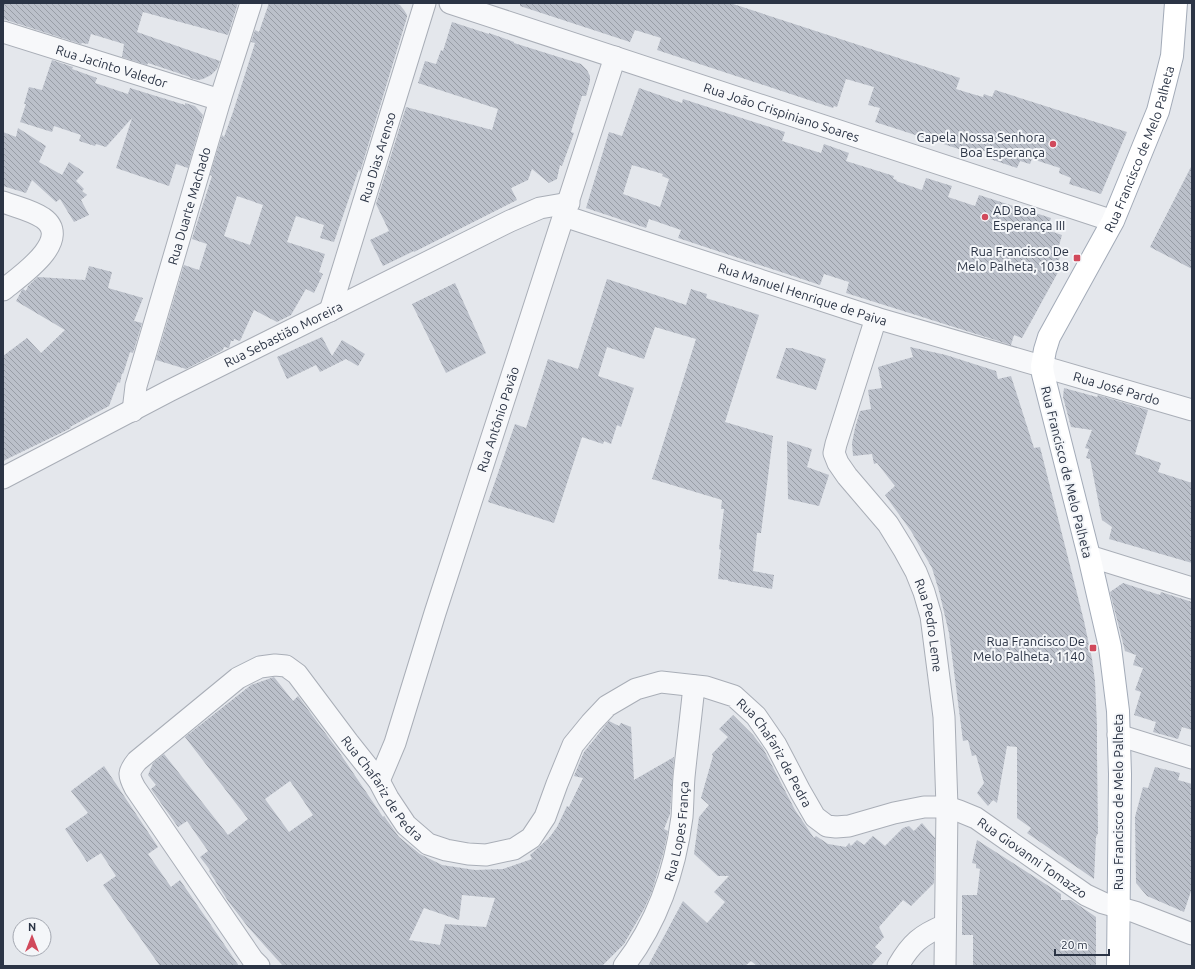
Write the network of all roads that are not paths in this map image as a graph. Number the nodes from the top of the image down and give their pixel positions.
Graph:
1 (251, 3) edge
2 (424, 3) edge
3 (450, 3) edge
4 (1176, 3) edge
5 (3, 32) edge
6 (615, 57) junction
7 (220, 100) junction
8 (3, 202) edge
9 (566, 209) junction
10 (1113, 221) junction
11 (3, 290) edge
12 (330, 311) junction
13 (876, 318) junction
14 (1042, 366) junction
15 (1192, 410) edge
16 (133, 411) junction
17 (3, 478) edge
18 (1088, 556) junction
19 (1192, 588) edge
20 (694, 686) junction
21 (1118, 735) junction
22 (1192, 758) edge
23 (379, 781) junction
24 (947, 807) junction
25 (1118, 907) junction
26 (945, 925) junction
27 (1192, 934) edge
28 (259, 966) edge
29 (624, 966) edge
30 (898, 966) edge
31 (945, 966) edge
32 (1118, 966) edge

1 - 7 street, Rua Duarte Machado
2 - 12 street, Rua Dias Arenso
3 - 6 street, Rua João Crispiniano Soares
4 - 10 main road, Rua Francisco de Melo Palheta
5 - 7 street, Rua Jacinto Valedor
6 - 9 street, Rua Antônio Pavão
6 - 10 street, Rua João Crispiniano Soares
7 - 16 street, Rua Duarte Machado
8 - 11 street
9 - 12 street, Rua Sebastião Moreira
9 - 13 street, Rua Manuel Henrique de Paiva
9 - 23 street, Rua Antônio Pavão
10 - 14 main road, Rua Francisco de Melo Palheta
12 - 16 street, Rua Sebastião Moreira
13 - 14 street, Rua Manuel Henrique de Paiva
13 - 24 street, Rua Pedro Leme
14 - 15 street, Rua José Pardo
14 - 18 main road, Rua Francisco de Melo Palheta
16 - 17 street, Rua Sebastião Moreira
18 - 19 street
18 - 21 main road, Rua Francisco de Melo Palheta
20 - 23 street, Rua Chafariz de Pedra
20 - 24 street, Rua Chafariz de Pedra
20 - 29 street, Rua Lopes França
21 - 22 street
21 - 25 main road, Rua Francisco de Melo Palheta
23 - 28 street, Rua Chafariz de Pedra
24 - 25 street, Rua Giovanni Tomazzo
24 - 26 street, Rua Pedro Leme
25 - 27 street, Rua Giovanni Tomazzo
25 - 32 main road, Rua Francisco de Melo Palheta
26 - 30 street
26 - 31 street, Rua Pedro Leme

